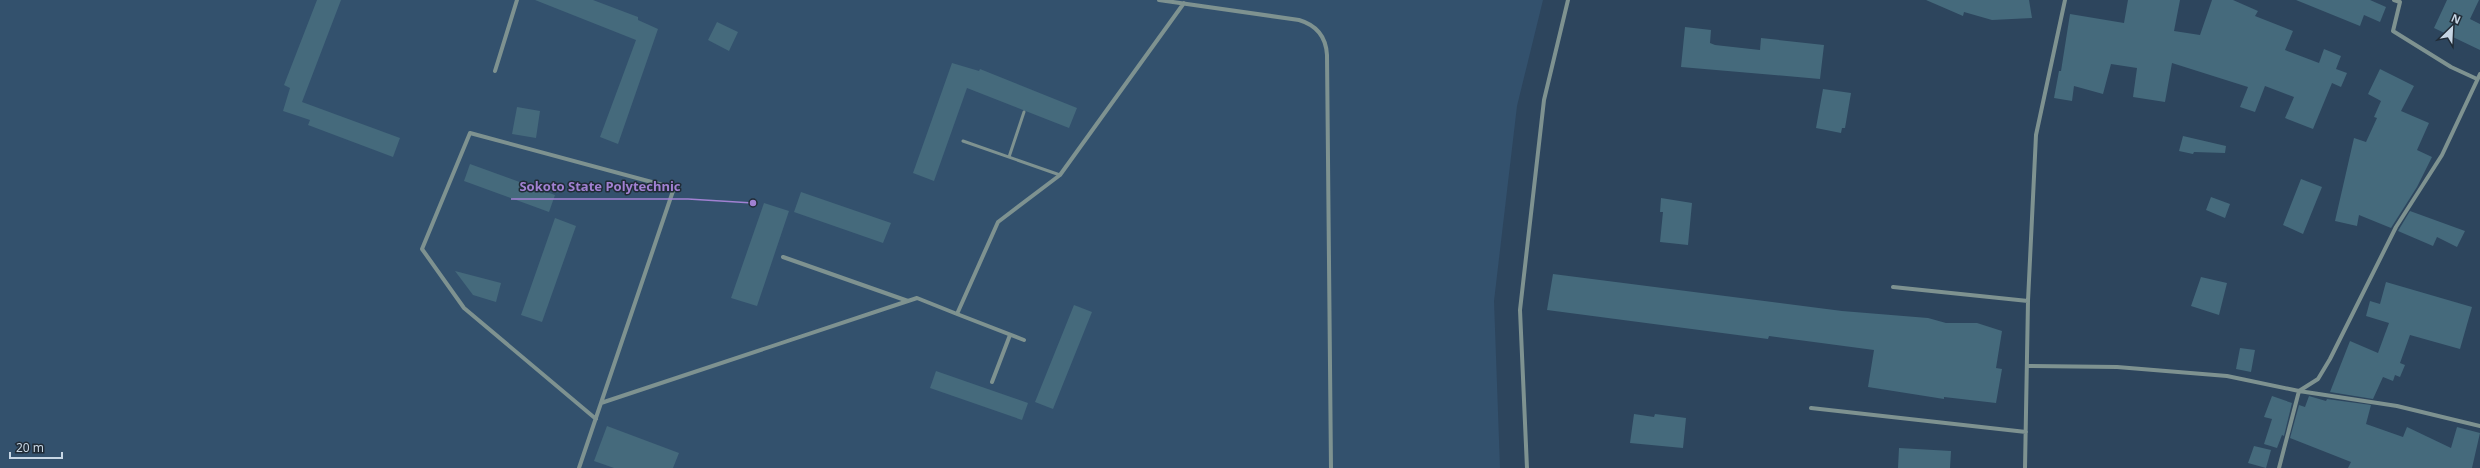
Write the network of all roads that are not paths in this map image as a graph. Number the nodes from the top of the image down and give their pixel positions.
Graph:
1 (517, 0) edge
2 (1159, 0) edge
3 (1568, 0) edge
4 (2065, 0) edge
5 (2394, 0) edge
6 (1184, 3) junction
7 (495, 71) dead end
8 (2480, 74) edge
9 (2477, 79) junction
10 (1024, 112) dead end
11 (963, 140) dead end
12 (1009, 157) junction
13 (1060, 175) junction
14 (783, 257) dead end
15 (1893, 287) dead end
16 (908, 301) junction
17 (2028, 301) junction
18 (957, 314) junction
19 (1010, 335) junction
20 (1024, 340) dead end
21 (2027, 366) junction
22 (992, 382) dead end
23 (2299, 391) junction
24 (601, 403) junction
25 (1811, 408) dead end
26 (596, 419) junction
27 (2480, 426) edge
28 (2026, 432) junction
29 (579, 468) edge
30 (1331, 468) edge
31 (1527, 468) edge
32 (2025, 468) edge
33 (2279, 468) edge

1 - 7 street
2 - 6 street
3 - 31 street
4 - 17 street
5 - 9 street
6 - 13 street
6 - 30 street
8 - 9 street
9 - 23 street
10 - 12 lane
11 - 12 lane
12 - 13 lane
13 - 18 street
14 - 16 street
15 - 17 street
16 - 18 street
16 - 24 street
17 - 21 street
18 - 19 street
19 - 20 street
19 - 22 street
21 - 23 street
21 - 28 street
23 - 27 street
23 - 33 street
24 - 26 street
24 - 26 street
25 - 28 street
26 - 29 street
28 - 32 street

